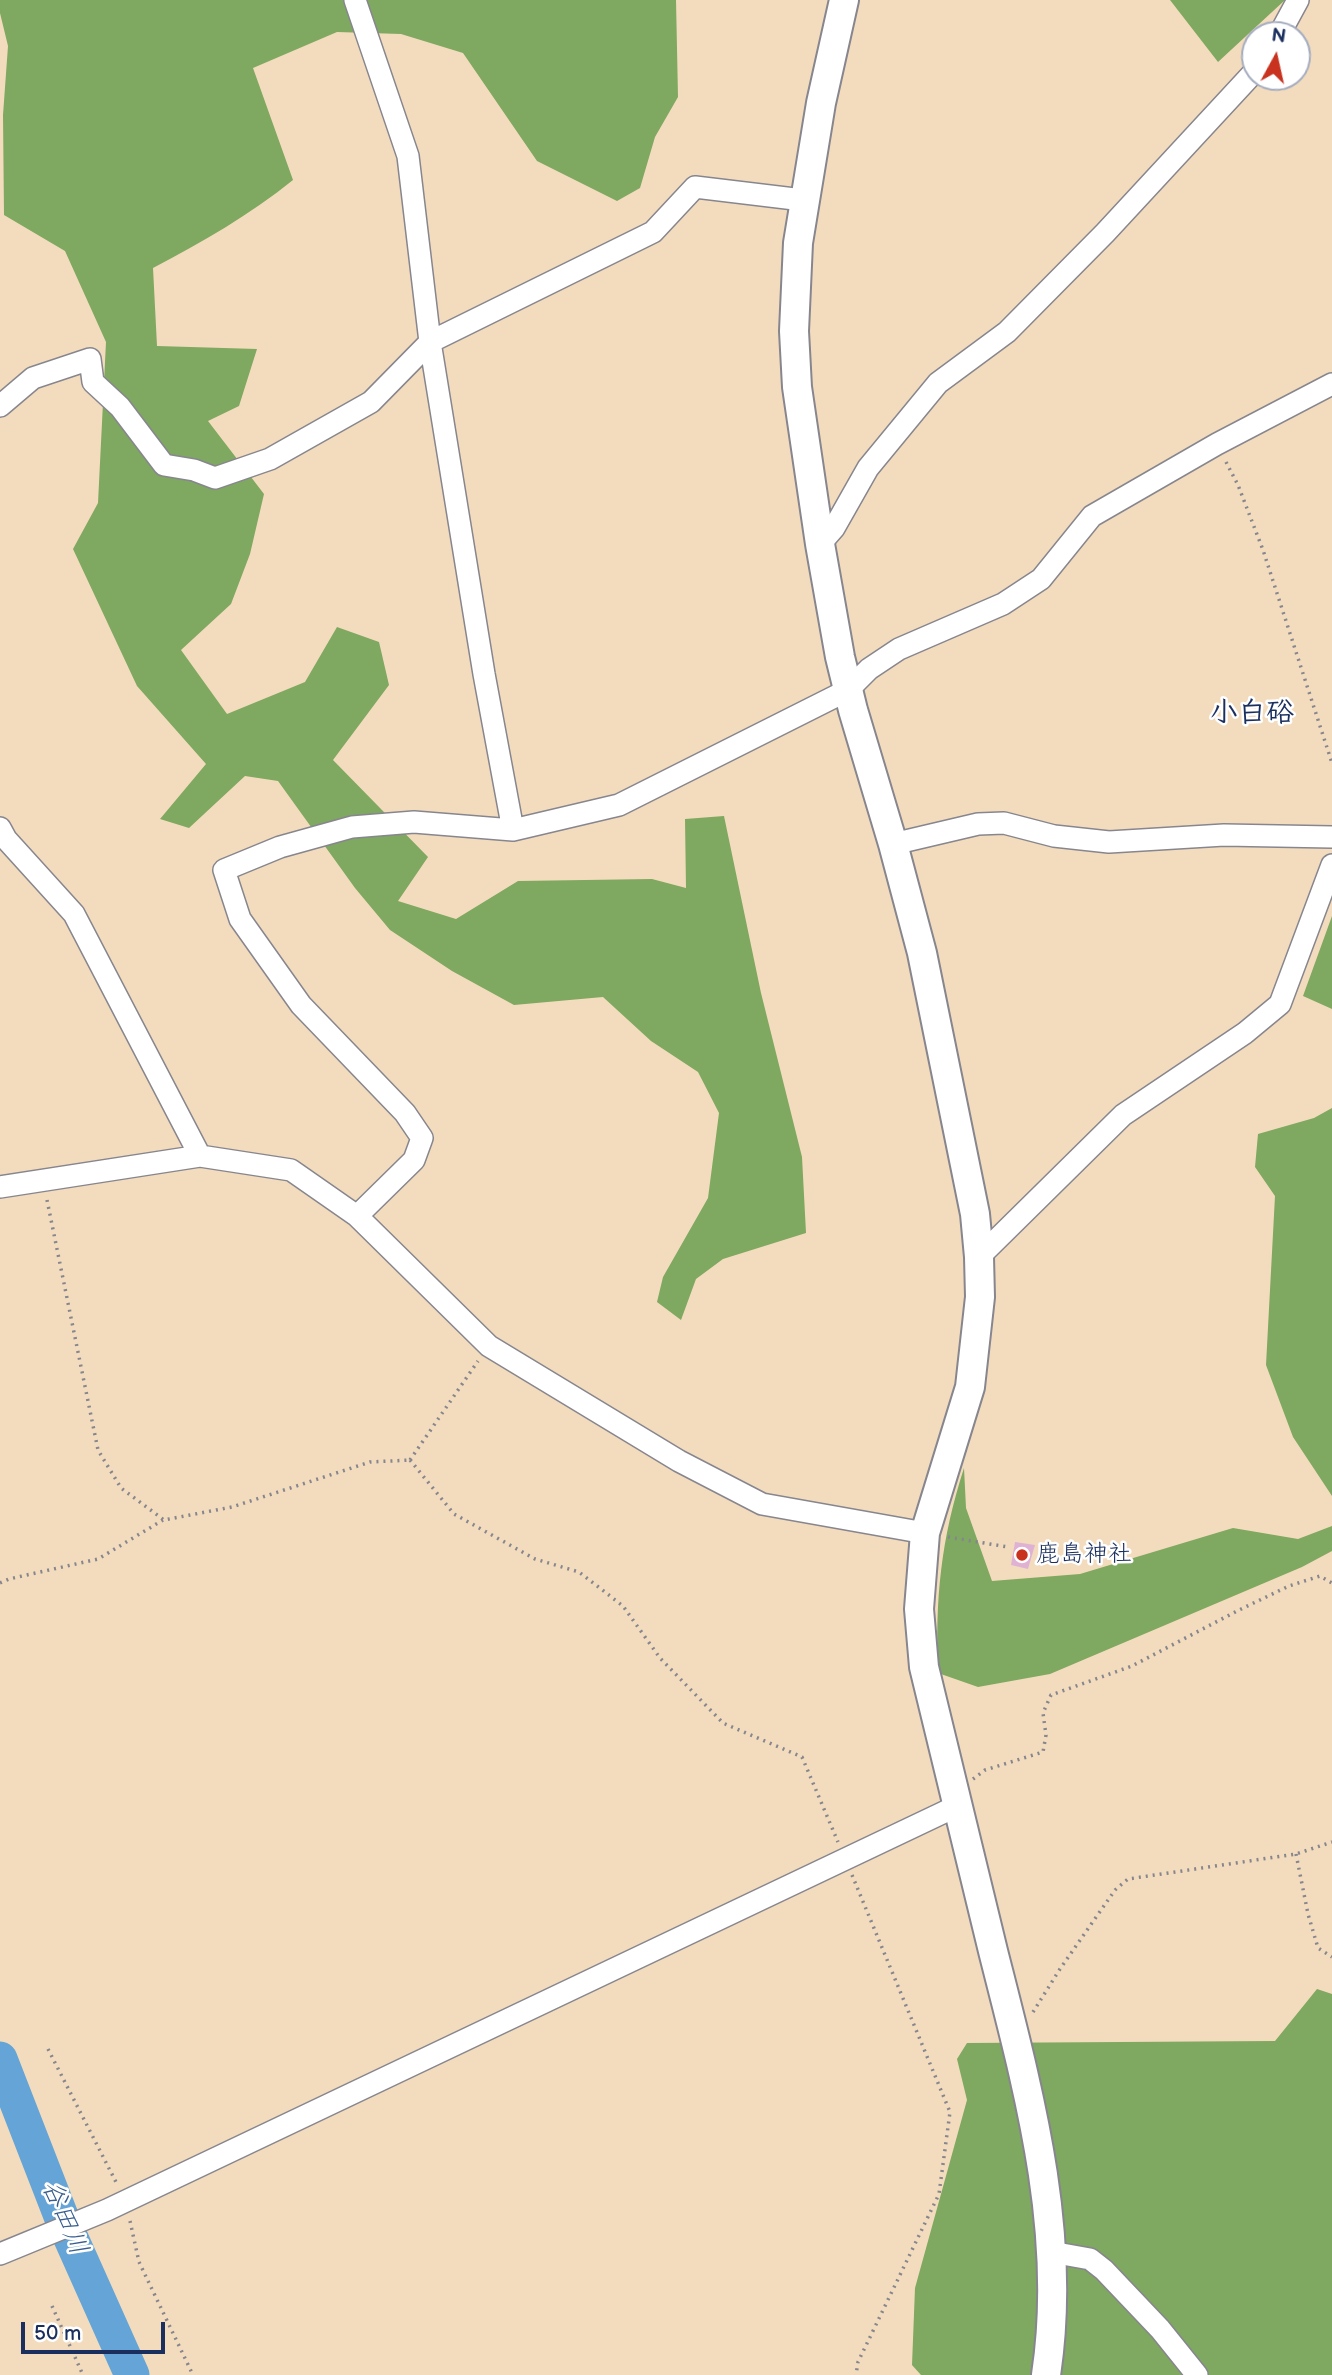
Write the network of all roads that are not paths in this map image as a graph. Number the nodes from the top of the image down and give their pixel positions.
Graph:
1 (355, 0) edge
2 (844, 0) edge
3 (1298, 0) edge
4 (1287, 21) edge
5 (1241, 86) edge
6 (803, 200) junction
7 (430, 342) junction
8 (1332, 384) edge
9 (0, 406) edge
10 (820, 544) junction
11 (848, 690) junction
12 (0, 828) edge
13 (513, 830) junction
14 (1332, 837) edge
15 (893, 844) junction
16 (1332, 865) edge
17 (200, 1156) junction
18 (0, 1187) edge
19 (357, 1216) junction
20 (979, 1257) junction
21 (925, 1533) junction
22 (956, 1799) junction
23 (1051, 2252) junction
24 (0, 2254) edge
25 (1046, 2375) edge
26 (1197, 2375) edge

1 - 7 street
2 - 6 street
3 - 4 street
5 - 10 street
6 - 7 street
6 - 10 street
7 - 9 street
7 - 13 street
8 - 11 street
10 - 11 street
11 - 13 street
11 - 15 street
12 - 17 street
13 - 19 street
14 - 15 street
15 - 20 street
16 - 20 street
17 - 18 street
17 - 19 street
19 - 21 street
20 - 21 street
21 - 22 street
22 - 23 street
22 - 24 street
23 - 25 street
23 - 26 street

